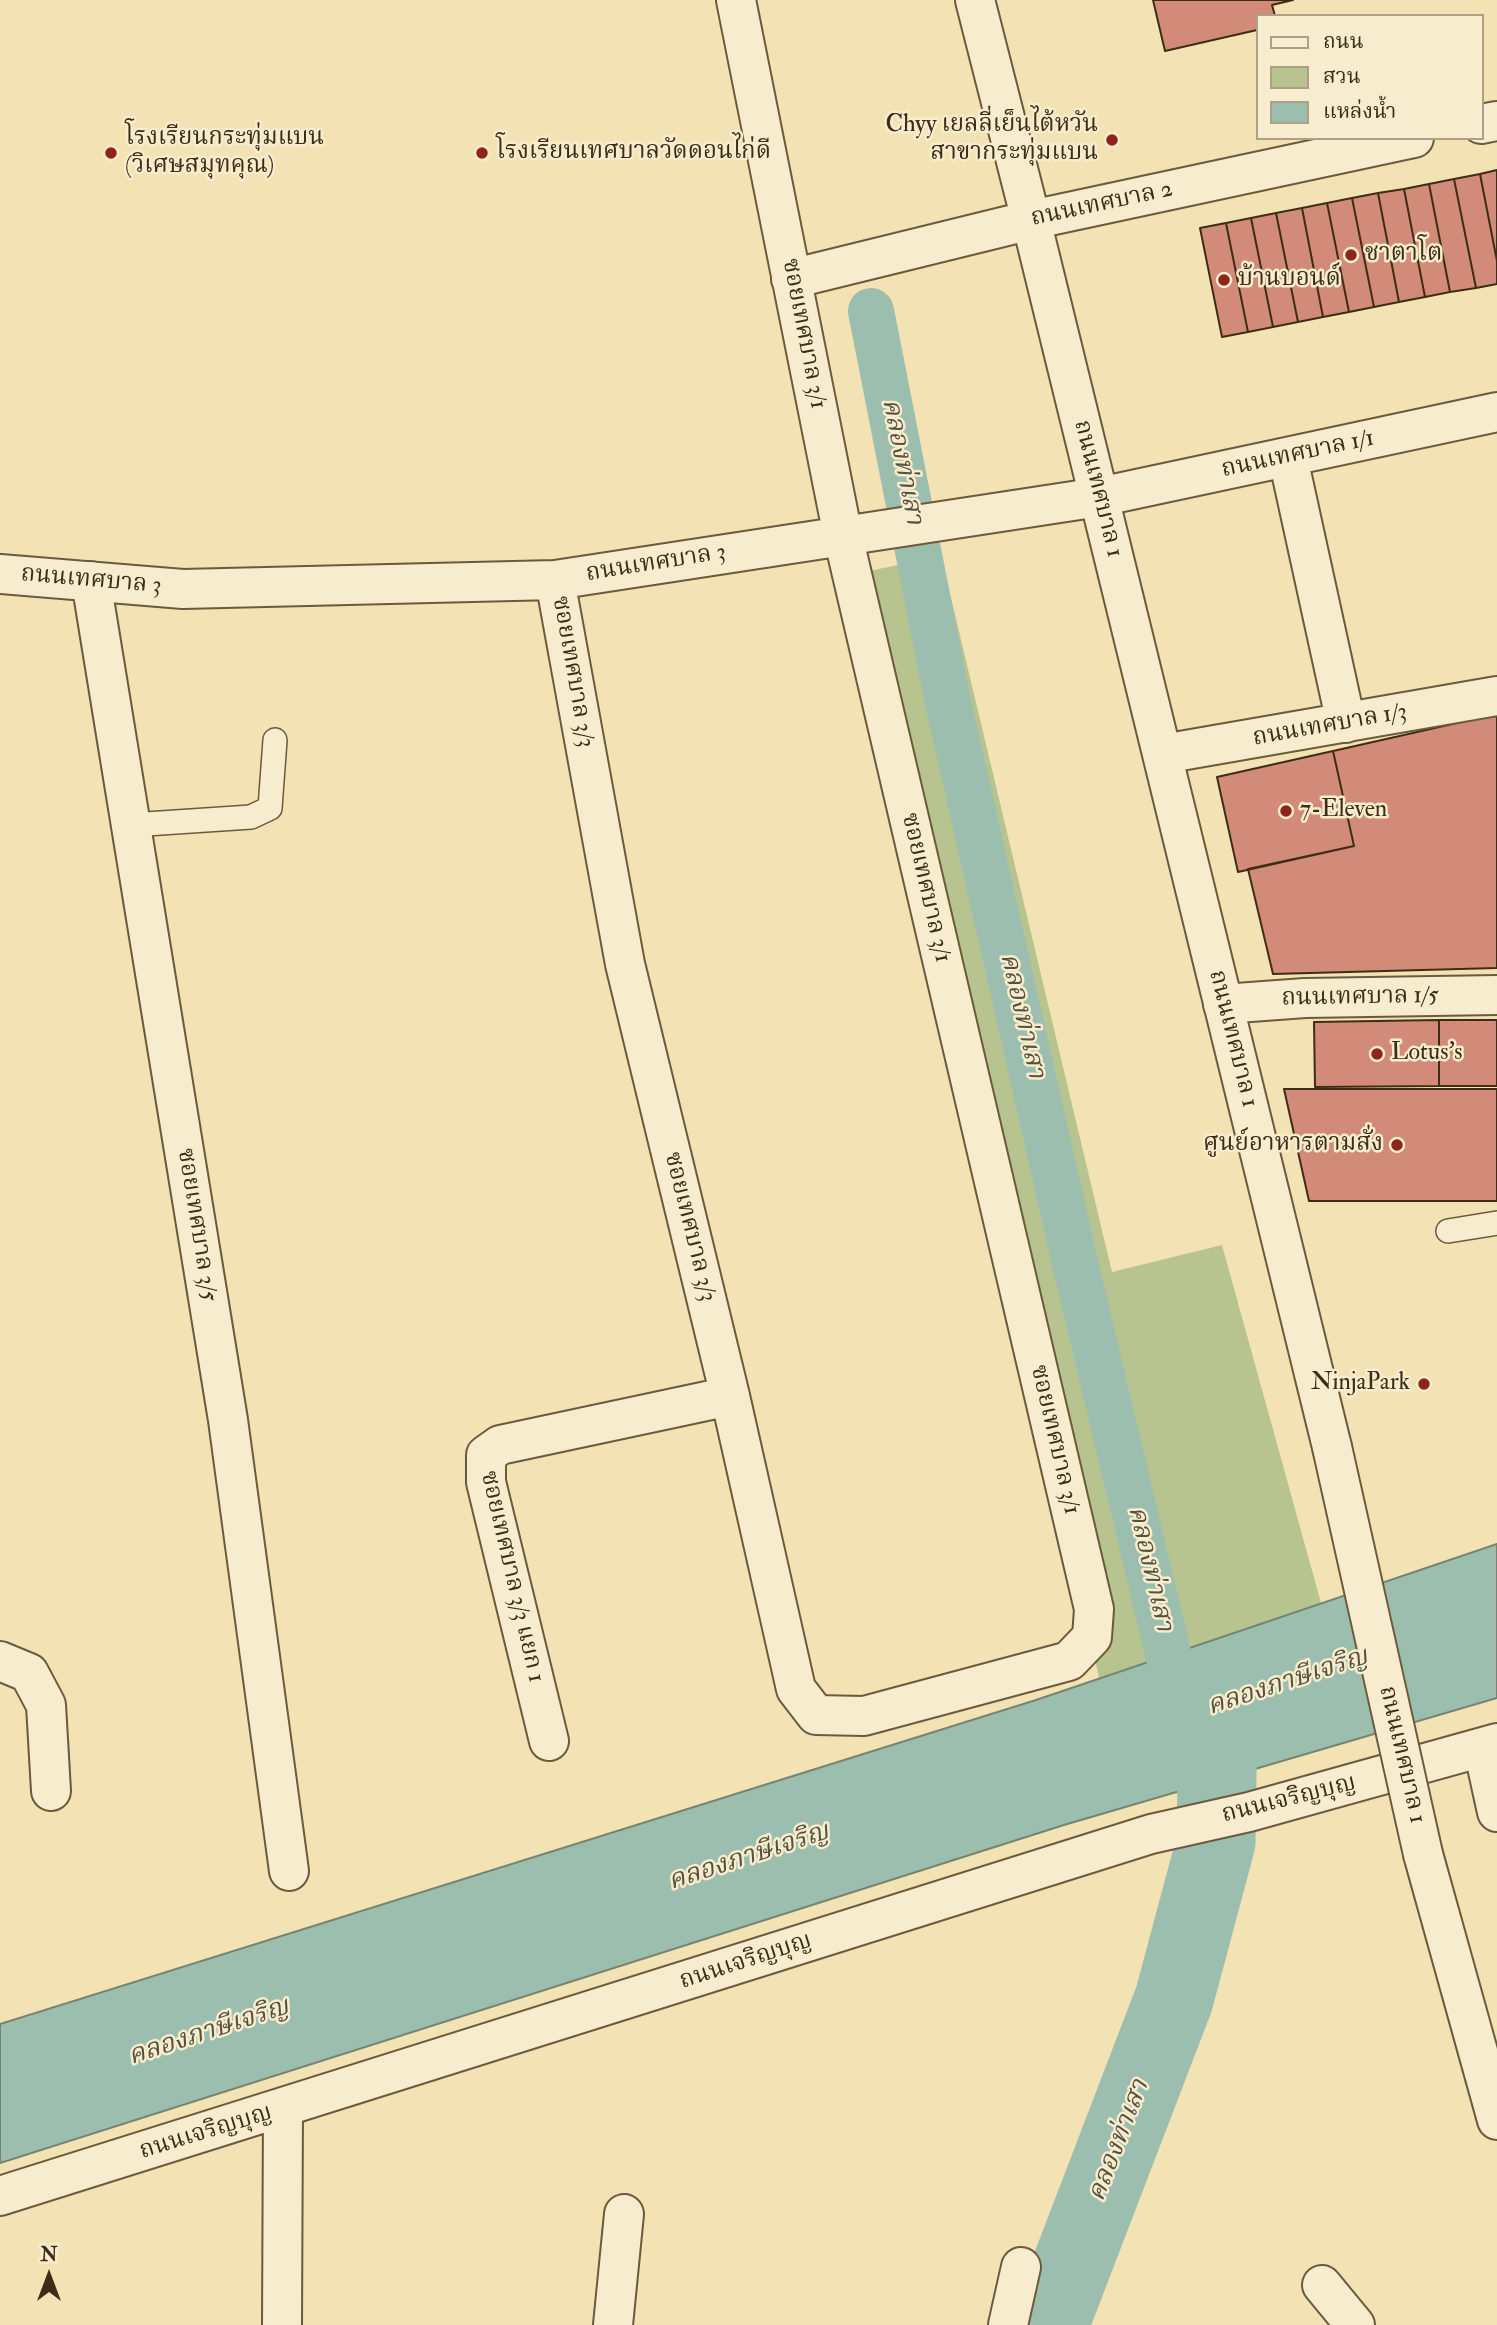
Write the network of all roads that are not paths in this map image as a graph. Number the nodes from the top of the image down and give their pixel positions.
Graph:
1 (736, 0) edge
2 (975, 0) edge
3 (1405, 140) edge
4 (1031, 220) junction
5 (791, 279) junction
6 (1497, 412) edge
7 (1288, 458) junction
8 (1099, 497) junction
9 (845, 536) junction
10 (0, 573) edge
11 (555, 580) junction
12 (91, 581) junction
13 (1497, 696) edge
14 (1346, 723) junction
15 (275, 740) dead end
16 (1163, 754) junction
17 (131, 825) junction
18 (1497, 996) edge
19 (1223, 1004) junction
20 (1497, 1223) edge
21 (1448, 1231) dead end
22 (730, 1396) junction
23 (0, 1661) edge
24 (966, 1689) joint
25 (549, 1741) dead end
26 (1490, 1746) edge
27 (51, 1791) dead end
28 (1497, 1812) edge
29 (289, 1871) dead end
30 (283, 2109) junction
31 (1497, 2120) edge
32 (0, 2196) edge
33 (624, 2214) dead end
34 (1021, 2267) dead end
35 (1322, 2285) dead end
36 (282, 2325) edge
37 (613, 2325) edge
38 (1008, 2325) edge
39 (1355, 2325) edge

1 - 5 street, ซอยเทศบาล 3/1
2 - 4 street, ถนนเทศบาล 1
3 - 4 street, ถนนเทศบาล 2
4 - 5 street, ถนนเทศบาล 2
4 - 8 street, ถนนเทศบาล 1
5 - 9 street, ซอยเทศบาล 3/1
6 - 7 street, ถนนเทศบาล 1/1
7 - 8 street, ถนนเทศบาล 1/1
7 - 14 street
8 - 9 street, ถนนเทศบาล 3
8 - 16 street, ถนนเทศบาล 1
9 - 11 street, ถนนเทศบาล 3
9 - 24 street, ซอยเทศบาล 3/1
10 - 12 street, ถนนเทศบาล 3
11 - 12 street, ถนนเทศบาล 3
11 - 22 street, ซอยเทศบาล 3/3
12 - 17 street, ซอยเทศบาล 3/5
13 - 14 street, ถนนเทศบาล 1/3
14 - 16 street, ถนนเทศบาล 1/3
15 - 17 lane
16 - 19 street, ถนนเทศบาล 1
17 - 29 street, ซอยเทศบาล 3/5
18 - 19 street, ถนนเทศบาล 1/5
19 - 31 street, ถนนเทศบาล 1, bridge
20 - 21 lane
22 - 24 street, ซอยเทศบาล 3/3
22 - 25 street, ซอยเทศบาล 3/3 แยก 1
23 - 27 street
26 - 28 street
26 - 30 street, ถนนเจริญบุญ
30 - 32 street, ถนนเจริญบุญ
30 - 36 street
33 - 37 street
34 - 38 street
35 - 39 street

